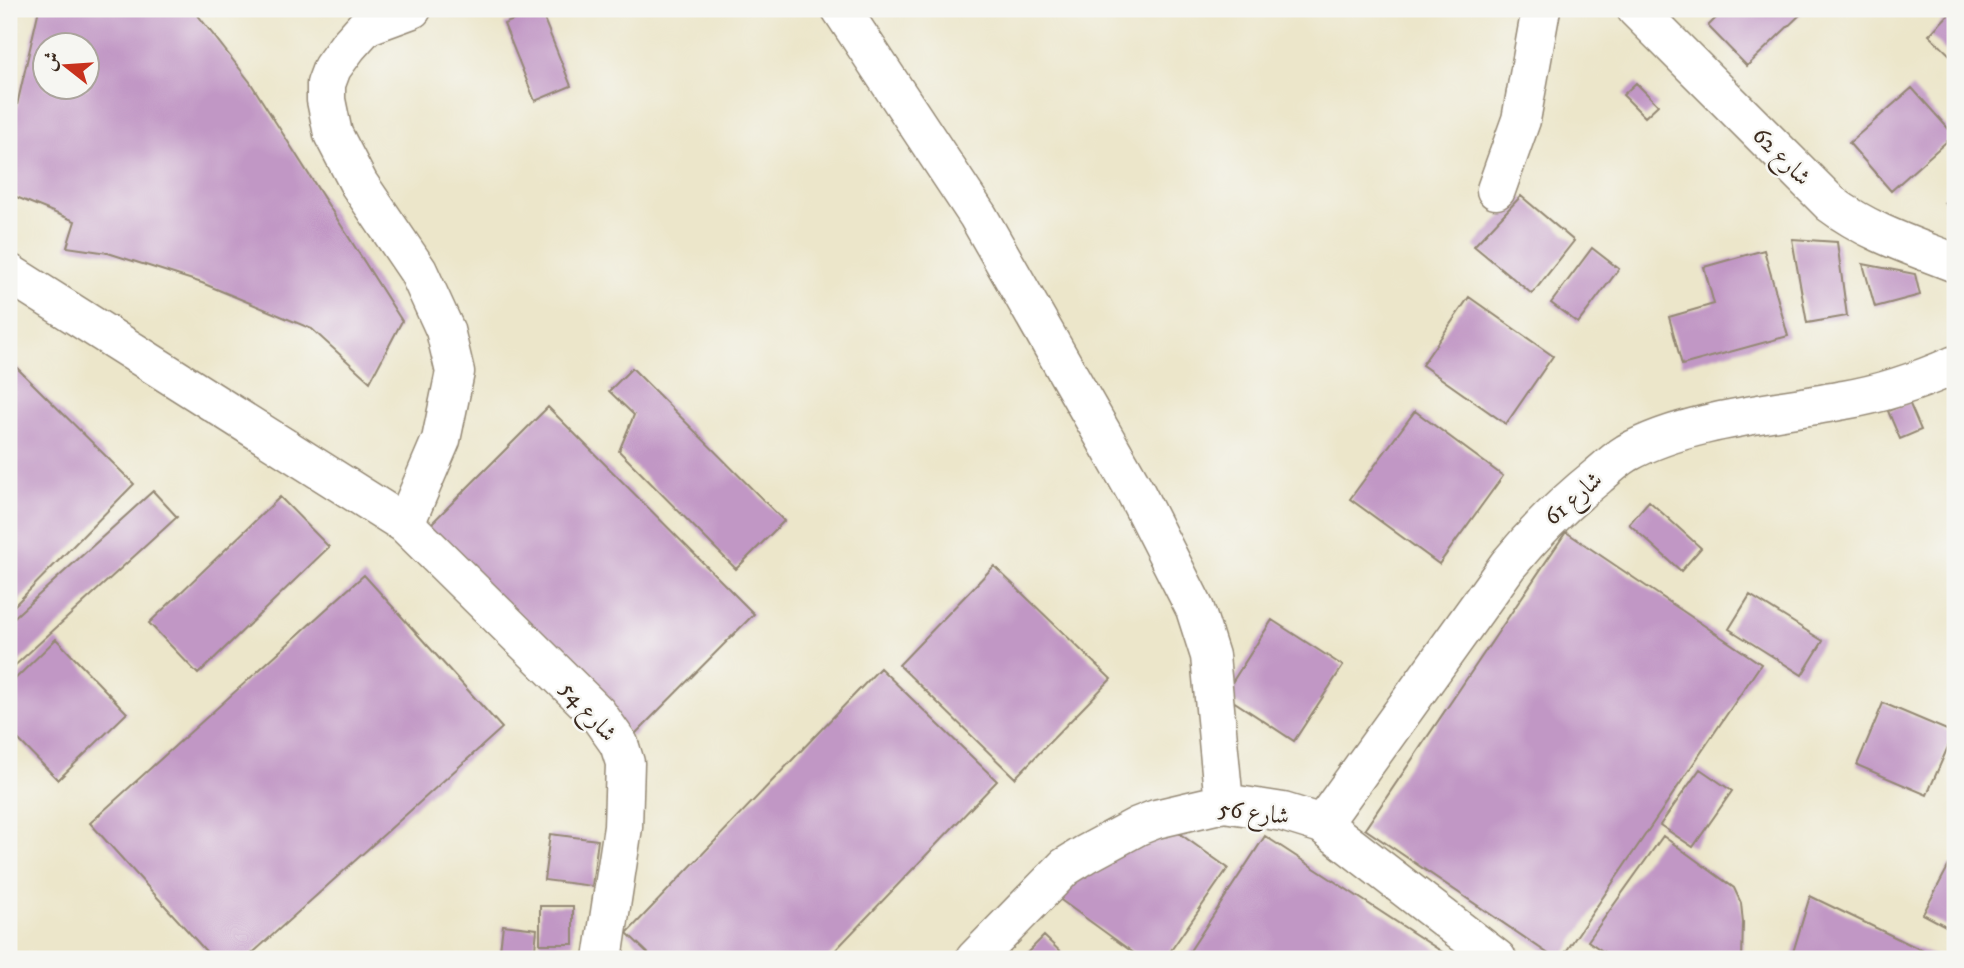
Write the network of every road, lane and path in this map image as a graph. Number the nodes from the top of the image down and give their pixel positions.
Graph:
1 (411, 9) edge
2 (841, 9) edge
3 (1541, 9) edge
4 (1636, 9) edge
5 (1496, 190) dead end
6 (1955, 263) edge
7 (9, 273) edge
8 (1955, 365) edge
9 (404, 524) junction
10 (1224, 803) junction
11 (1322, 824) junction
12 (603, 959) edge
13 (975, 959) edge
14 (1497, 959) edge

1 - 9 street
2 - 10 street
3 - 5 street
4 - 6 street, شارع 62
7 - 9 street, شارع 54
8 - 11 street, شارع 61
9 - 12 street, شارع 54
10 - 11 street, شارع 56
10 - 13 street, شارع 56
11 - 14 street, شارع 56

